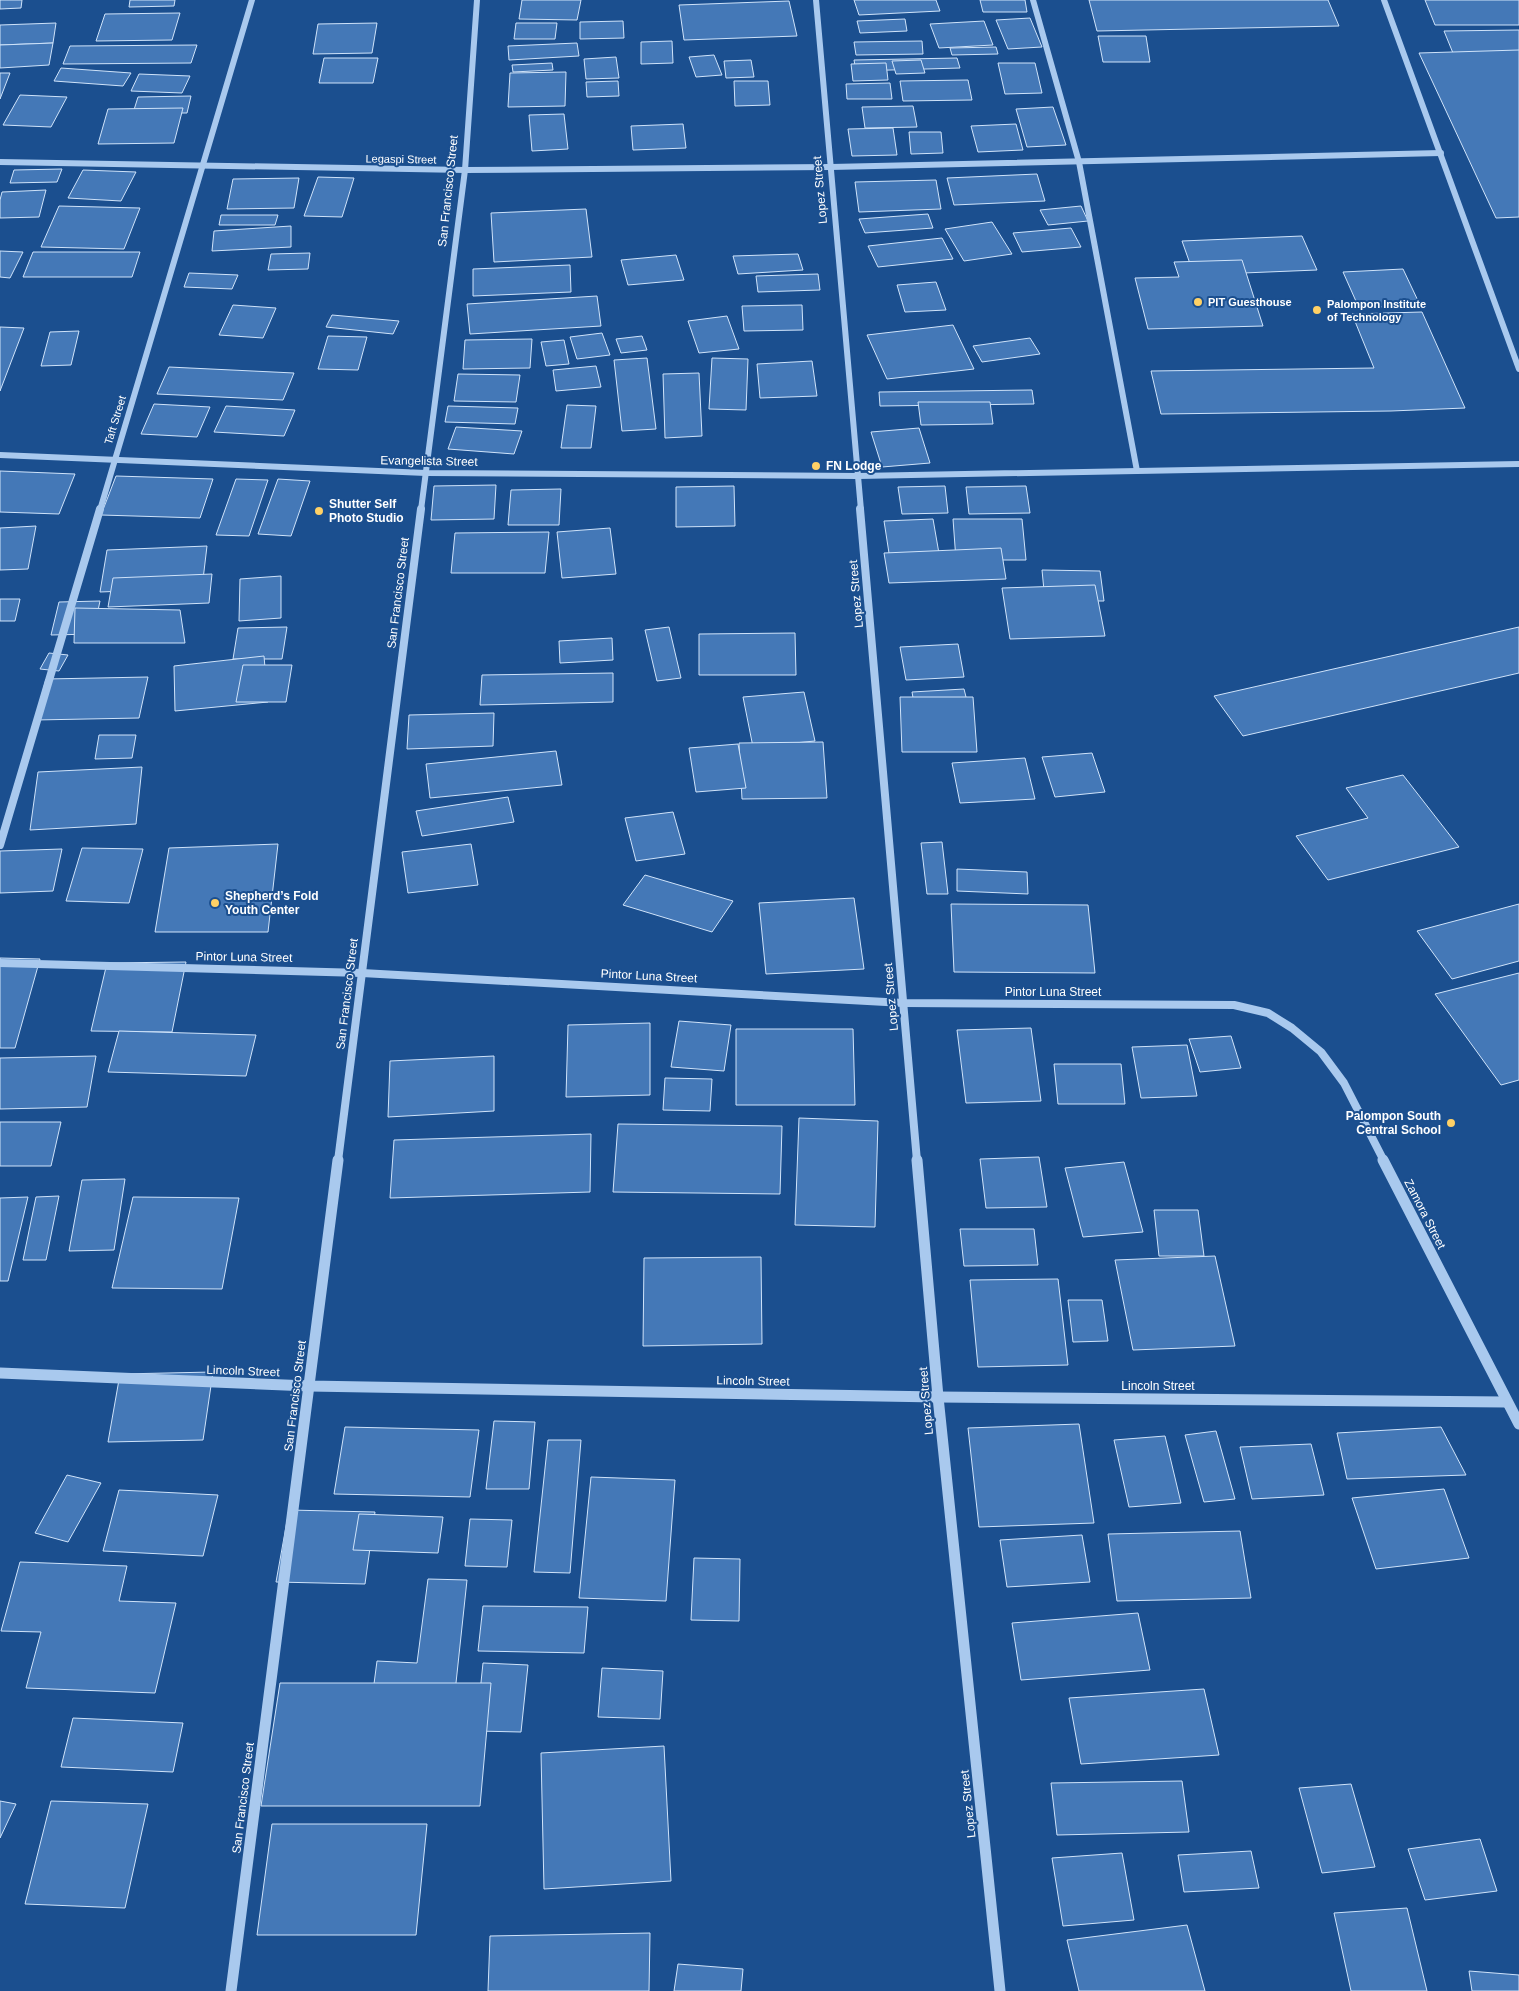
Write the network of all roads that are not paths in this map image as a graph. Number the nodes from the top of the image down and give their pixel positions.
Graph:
1 (252, 0) edge
2 (477, 0) edge
3 (816, 0) edge
4 (1033, 0) edge
5 (1384, 0) edge
6 (1441, 153) junction
7 (0, 162) edge
8 (1079, 162) junction
9 (203, 165) junction
10 (831, 167) junction
11 (465, 170) junction
12 (1519, 369) edge
13 (0, 455) edge
14 (115, 460) junction
15 (1519, 464) edge
16 (1137, 471) junction
17 (426, 473) junction
18 (858, 476) junction
19 (0, 845) edge
20 (0, 963) edge
21 (362, 973) junction
22 (904, 1003) junction
23 (1292, 1028) joint
24 (0, 1373) edge
25 (309, 1386) junction
26 (938, 1397) junction
27 (1506, 1402) junction
28 (1519, 1424) edge
29 (231, 1991) edge
30 (1000, 1991) edge

1 - 9 street, Taft Street
2 - 11 street, San Francisco Street
3 - 10 street, Lopez Street
4 - 8 street
5 - 6 street
6 - 8 street
6 - 12 street
7 - 9 street, Legaspi Street
8 - 10 street
8 - 16 street
9 - 11 street, Legaspi Street
9 - 14 street, Taft Street
10 - 11 street, Legaspi Street
10 - 18 street, Lopez Street
11 - 17 street, San Francisco Street
13 - 14 street, Evangelista Street
14 - 17 street, Evangelista Street
14 - 19 street, Taft Street
15 - 16 street, Evangelista Street
16 - 18 street, Evangelista Street
17 - 18 street, Evangelista Street
17 - 21 street, San Francisco Street
18 - 22 street, Lopez Street
20 - 21 street, Pintor Luna Street
21 - 22 street, Pintor Luna Street
21 - 25 street, San Francisco Street
22 - 23 street, Pintor Luna Street
22 - 26 street, Lopez Street
23 - 27 street, Zamora Street
24 - 25 street, Lincoln Street
25 - 26 street, Lincoln Street
25 - 29 street, San Francisco Street
26 - 27 street, Lincoln Street
26 - 30 street, Lopez Street
27 - 28 street, Zamora Street

